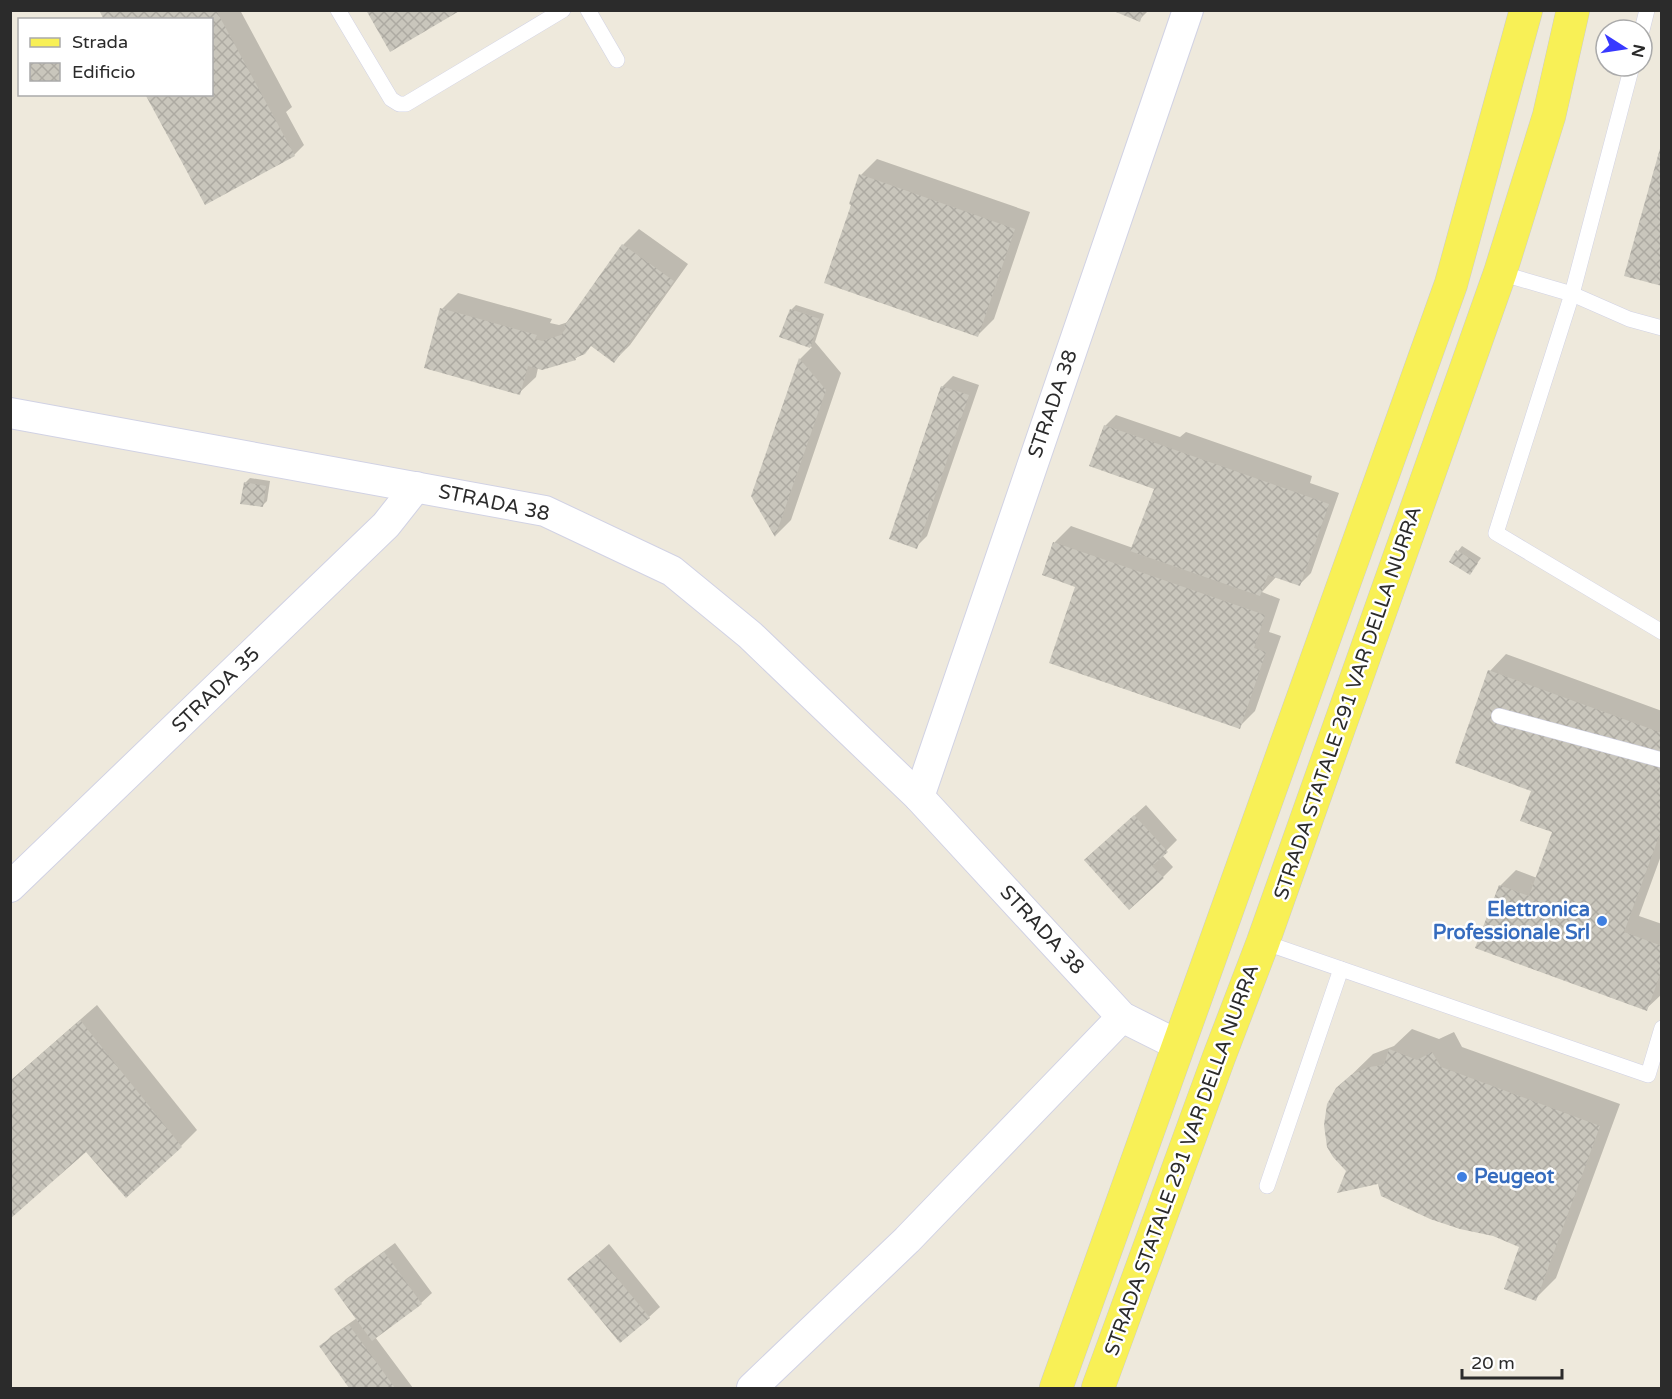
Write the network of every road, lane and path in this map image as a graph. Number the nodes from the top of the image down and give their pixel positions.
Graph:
1 (338, 10) edge
2 (563, 10) edge
3 (588, 10) edge
4 (1188, 10) edge
5 (1526, 10) edge
6 (1573, 10) edge
7 (617, 60) dead end
8 (1629, 78) edge
9 (1500, 273) junction
10 (1572, 294) junction
11 (1662, 328) edge
12 (10, 413) edge
13 (416, 487) junction
14 (1662, 632) edge
15 (1499, 716) dead end
16 (1662, 760) edge
17 (919, 797) junction
18 (10, 887) edge
19 (1263, 942) junction
20 (1341, 969) junction
21 (1122, 1017) junction
22 (1662, 1028) edge
23 (1178, 1045) junction
24 (1268, 1186) dead end
25 (752, 1389) edge
26 (1056, 1389) edge
27 (1098, 1389) edge

1 - 2 lane
3 - 7 lane
4 - 17 street, STRADA 38
5 - 23 main road, STRADA STATALE 291 VAR DELLA NURRA
6 - 9 main road, STRADA STATALE 291 VAR DELLA NURRA
8 - 10 lane
9 - 10 lane
9 - 19 main road, STRADA STATALE 291 VAR DELLA NURRA
10 - 11 lane
10 - 14 lane
12 - 13 street, STRADA 38
13 - 17 street, STRADA 38
13 - 18 street, STRADA 35
15 - 16 lane
17 - 21 street, STRADA 38
19 - 20 lane
19 - 27 main road, STRADA STATALE 291 VAR DELLA NURRA
20 - 22 lane
20 - 24 lane
21 - 23 street, STRADA 38
21 - 25 street
23 - 26 main road, STRADA STATALE 291 VAR DELLA NURRA

